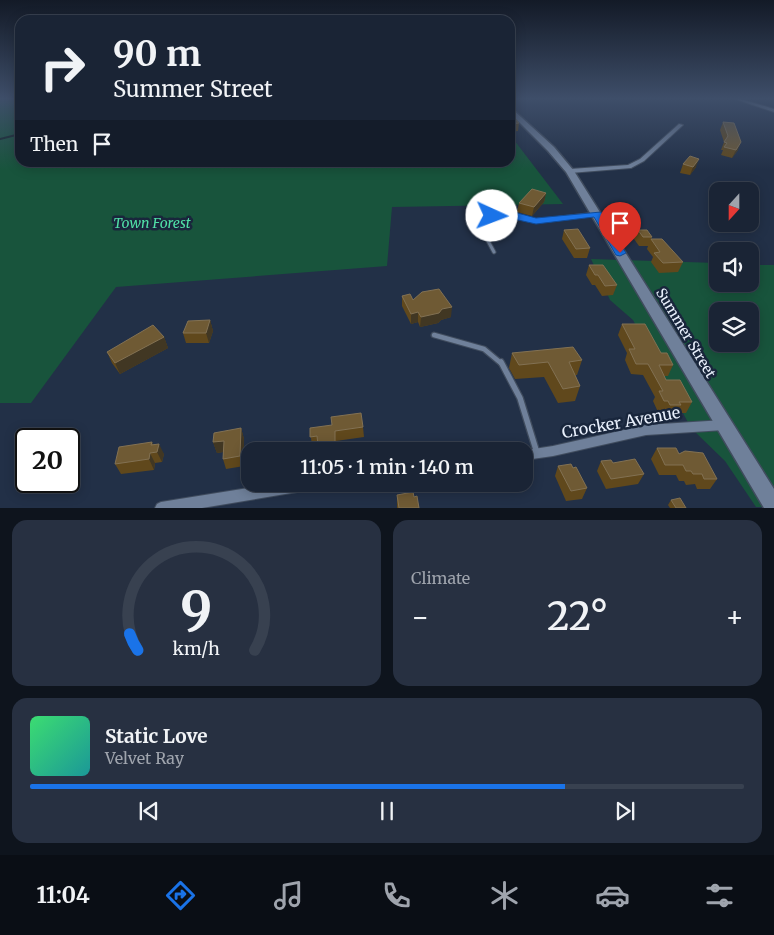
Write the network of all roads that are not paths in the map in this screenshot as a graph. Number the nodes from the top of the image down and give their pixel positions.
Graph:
1 (523, 123) edge
2 (681, 125) dead end
3 (570, 171) junction
4 (598, 214) junction
5 (494, 252) dead end
6 (434, 335) dead end
7 (724, 425) junction
8 (528, 442) edge
9 (533, 454) edge
10 (259, 492) edge
11 (774, 506) edge
12 (161, 508) edge

1 - 3 main road, Summer Street
2 - 3 street
3 - 4 main road, Summer Street
4 - 5 lane
4 - 7 main road, Summer Street
6 - 8 lane
7 - 9 street, Crocker Avenue
7 - 11 main road, Summer Street
10 - 12 street

